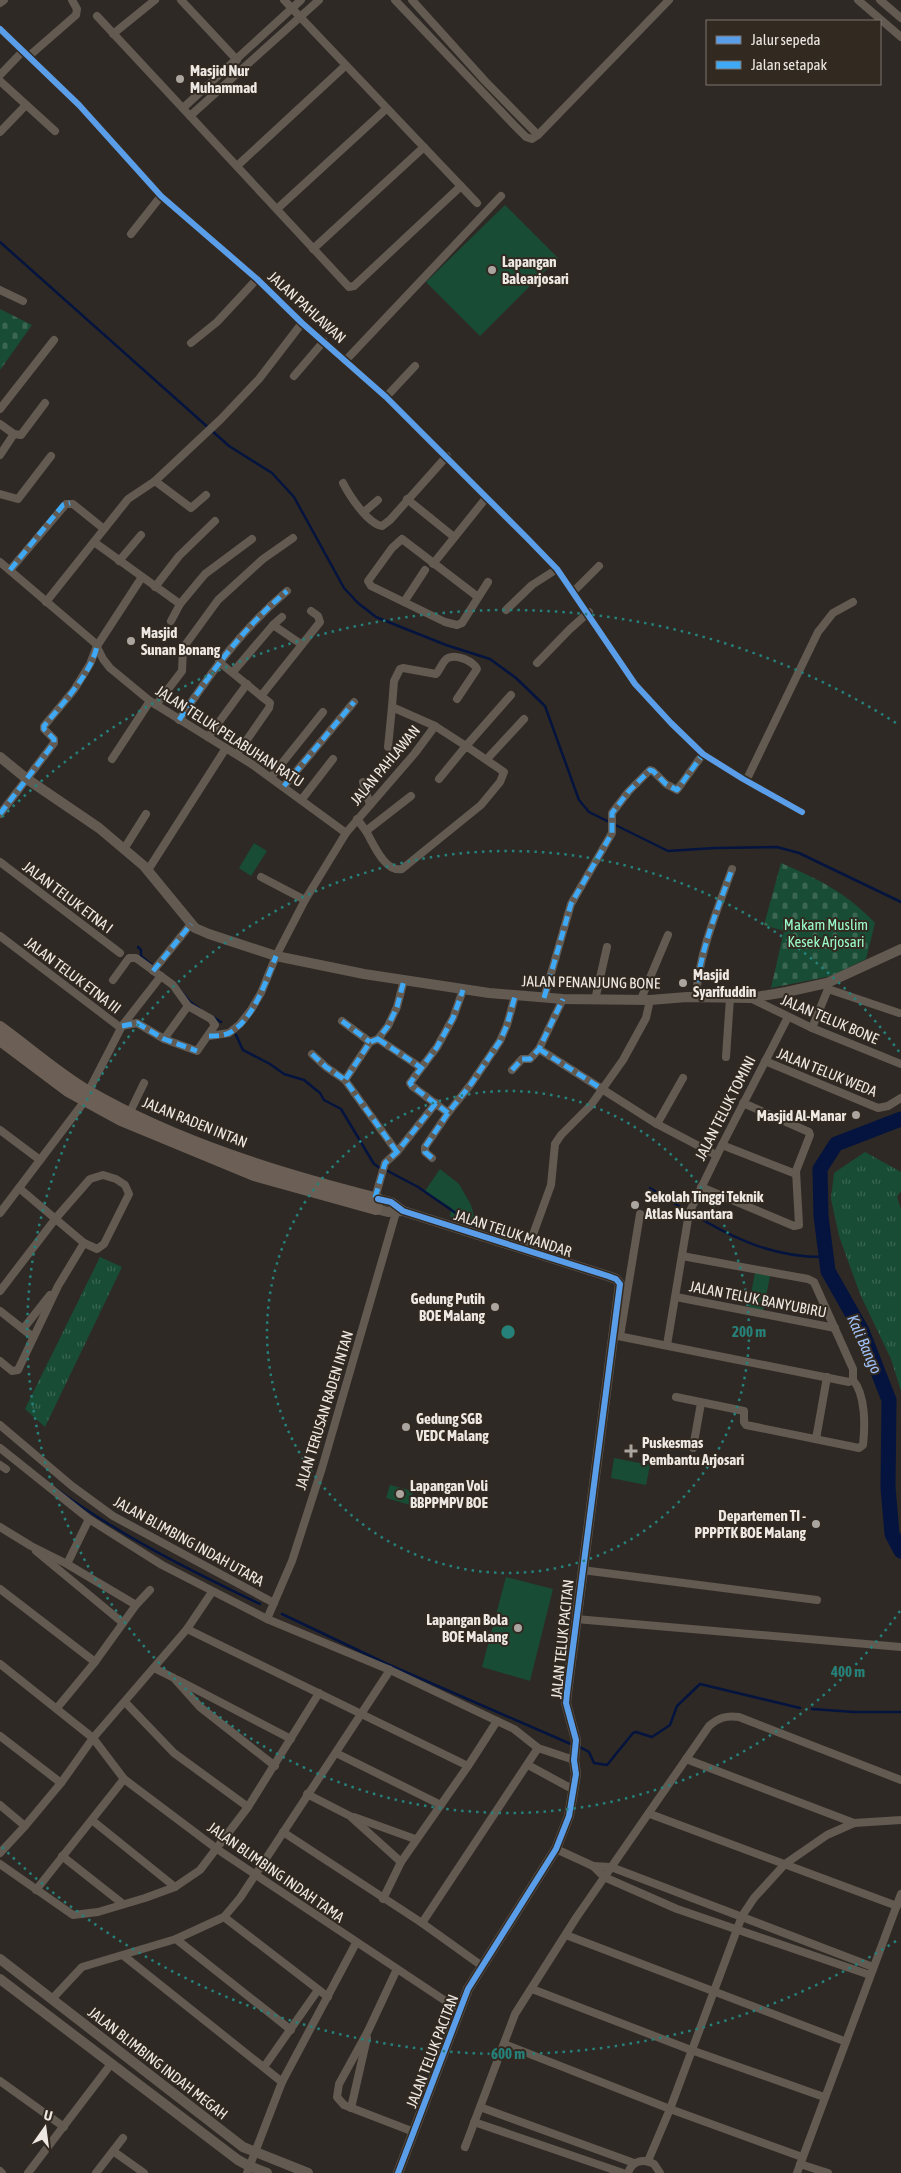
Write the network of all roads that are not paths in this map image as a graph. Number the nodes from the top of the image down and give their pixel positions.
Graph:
1 (4, 0) edge
2 (72, 0) edge
3 (155, 0) edge
4 (181, 0) edge
5 (284, 0) edge
6 (301, 0) edge
7 (319, 0) edge
8 (395, 0) edge
9 (412, 0) edge
10 (669, 0) edge
11 (858, 0) edge
12 (880, 0) edge
13 (0, 3) edge
14 (292, 8) junction
15 (97, 16) dead end
16 (300, 18) junction
17 (901, 18) edge
18 (433, 23) junction
19 (0, 29) edge
20 (425, 30) junction
21 (113, 34) junction
22 (901, 37) edge
23 (26, 54) junction
24 (237, 60) junction
25 (345, 66) junction
26 (0, 75) edge
27 (0, 81) edge
28 (26, 105) junction
29 (183, 108) junction
30 (386, 109) junction
31 (190, 116) junction
32 (0, 132) edge
33 (55, 132) dead end
34 (538, 135) junction
35 (424, 147) junction
36 (237, 166) junction
37 (460, 186) junction
38 (160, 196) junction
39 (501, 196) dead end
40 (477, 203) dead end
41 (277, 209) junction
42 (131, 234) dead end
43 (314, 249) junction
44 (257, 279) junction
45 (0, 290) edge
46 (23, 301) dead end
47 (302, 323) junction
48 (54, 340) dead end
49 (324, 340) junction
50 (191, 343) dead end
51 (346, 360) junction
52 (415, 366) dead end
53 (294, 376) dead end
54 (386, 397) junction
55 (45, 403) dead end
56 (0, 409) edge
57 (0, 424) edge
58 (14, 434) junction
59 (0, 455) edge
60 (52, 456) dead end
61 (448, 456) junction
62 (155, 481) junction
63 (342, 483) dead end
64 (0, 494) edge
65 (206, 495) dead end
66 (486, 498) junction
67 (408, 499) junction
68 (378, 500) dead end
69 (364, 512) junction
70 (215, 521) dead end
71 (104, 529) junction
72 (141, 535) dead end
73 (454, 537) junction
74 (292, 538) dead end
75 (252, 539) dead end
76 (94, 542) junction
77 (119, 561) junction
78 (0, 562) edge
79 (434, 564) junction
80 (599, 566) dead end
81 (557, 569) junction
82 (10, 570) junction
83 (425, 570) dead end
84 (142, 577) junction
85 (488, 582) dead end
86 (155, 587) junction
87 (288, 591) dead end
88 (574, 591) junction
89 (478, 597) junction
90 (46, 602) junction
91 (404, 602) junction
92 (853, 602) dead end
93 (180, 604) junction
94 (506, 610) dead end
95 (310, 611) dead end
96 (589, 612) junction
97 (282, 617) dead end
98 (171, 621) dead end
99 (272, 625) junction
100 (301, 644) junction
101 (97, 646) junction
102 (219, 662) junction
103 (537, 663) dead end
104 (233, 672) junction
105 (247, 684) junction
106 (510, 695) dead end
107 (261, 696) junction
108 (457, 699) dead end
109 (354, 702) dead end
110 (153, 703) junction
111 (392, 707) junction
112 (323, 712) dead end
113 (524, 719) dead end
114 (179, 720) junction
115 (436, 726) junction
116 (208, 737) junction
117 (466, 746) junction
118 (388, 747) dead end
119 (226, 748) junction
120 (237, 754) junction
121 (703, 754) junction
122 (0, 757) edge
123 (112, 759) dead end
124 (333, 759) dead end
125 (487, 759) junction
126 (271, 777) junction
127 (28, 778) junction
128 (440, 779) dead end
129 (746, 781) junction
130 (362, 782) dead end
131 (284, 786) junction
132 (411, 796) dead end
133 (302, 799) junction
134 (370, 805) junction
135 (802, 812) dead end
136 (0, 814) edge
137 (146, 814) dead end
138 (357, 819) junction
139 (366, 831) junction
140 (346, 833) junction
141 (124, 849) junction
142 (0, 862) edge
143 (732, 869) dead end
144 (148, 870) junction
145 (261, 877) dead end
146 (305, 900) junction
147 (191, 924) junction
148 (668, 935) dead end
149 (0, 936) edge
150 (607, 947) dead end
151 (896, 951) edge
152 (120, 953) dead end
153 (276, 956) junction
154 (155, 969) junction
155 (161, 976) junction
156 (113, 980) dead end
157 (404, 980) junction
158 (828, 986) junction
159 (463, 990) junction
160 (515, 996) junction
161 (696, 997) junction
162 (544, 998) junction
163 (730, 998) junction
164 (750, 998) junction
165 (563, 999) junction
166 (595, 1000) junction
167 (646, 1000) junction
168 (188, 1006) junction
169 (899, 1013) dead end
170 (788, 1017) junction
171 (342, 1021) dead end
172 (0, 1027) edge
173 (121, 1027) junction
174 (812, 1028) junction
175 (209, 1036) junction
176 (164, 1038) junction
177 (0, 1040) edge
178 (374, 1041) junction
179 (540, 1049) junction
180 (312, 1054) dead end
181 (726, 1057) dead end
182 (765, 1061) junction
183 (901, 1064) edge
184 (420, 1067) junction
185 (512, 1070) dead end
186 (683, 1078) dead end
187 (345, 1080) junction
188 (144, 1082) dead end
189 (602, 1089) junction
190 (86, 1097) junction
191 (901, 1098) edge
192 (436, 1103) junction
193 (743, 1103) junction
194 (448, 1113) junction
195 (128, 1114) junction
196 (657, 1124) junction
197 (0, 1130) edge
198 (722, 1145) junction
199 (397, 1152) junction
200 (716, 1155) junction
201 (432, 1158) dead end
202 (40, 1160) junction
203 (256, 1170) junction
204 (796, 1174) junction
205 (701, 1187) junction
206 (19, 1188) junction
207 (376, 1202) junction
208 (1, 1210) edge
209 (399, 1210) junction
210 (640, 1214) dead end
211 (56, 1218) junction
212 (84, 1243) junction
213 (527, 1251) junction
214 (682, 1256) junction
215 (616, 1279) joint
216 (58, 1286) junction
217 (0, 1291) edge
218 (676, 1296) junction
219 (0, 1311) edge
220 (835, 1328) junction
221 (23, 1329) junction
222 (616, 1336) junction
223 (34, 1337) junction
224 (667, 1345) junction
225 (0, 1361) edge
226 (827, 1377) junction
227 (851, 1381) junction
228 (676, 1397) dead end
229 (702, 1403) junction
230 (0, 1424) edge
231 (816, 1439) junction
232 (0, 1448) edge
233 (693, 1448) dead end
234 (90, 1519) junction
235 (0, 1527) edge
236 (31, 1546) junction
237 (67, 1564) junction
238 (582, 1570) junction
239 (0, 1589) edge
240 (150, 1590) dead end
241 (212, 1592) junction
242 (818, 1600) dead end
243 (274, 1603) junction
244 (136, 1605) junction
245 (267, 1619) junction
246 (576, 1619) junction
247 (124, 1623) junction
248 (187, 1629) junction
249 (901, 1646) edge
250 (95, 1662) junction
251 (0, 1664) edge
252 (154, 1668) junction
253 (390, 1670) junction
254 (174, 1678) junction
255 (319, 1693) junction
256 (125, 1702) junction
257 (57, 1708) junction
258 (361, 1714) junction
259 (497, 1721) junction
260 (0, 1736) edge
261 (94, 1738) junction
262 (291, 1739) junction
263 (538, 1748) junction
264 (336, 1753) junction
265 (686, 1759) junction
266 (574, 1760) junction
267 (528, 1765) junction
268 (275, 1766) junction
269 (468, 1766) junction
270 (124, 1779) junction
271 (901, 1780) edge
272 (61, 1783) junction
273 (574, 1790) junction
274 (307, 1794) junction
275 (0, 1805) edge
276 (441, 1805) junction
277 (248, 1807) junction
278 (650, 1814) junction
279 (350, 1816) junction
280 (901, 1820) edge
281 (93, 1821) junction
282 (854, 1823) junction
283 (25, 1826) junction
284 (283, 1832) junction
285 (415, 1839) junction
286 (216, 1849) junction
287 (556, 1849) junction
288 (0, 1853) edge
289 (62, 1856) junction
290 (401, 1862) junction
291 (0, 1864) edge
292 (785, 1864) junction
293 (593, 1866) junction
294 (611, 1867) junction
295 (254, 1875) junction
296 (604, 1877) junction
297 (175, 1887) junction
298 (36, 1890) junction
299 (901, 1894) edge
300 (383, 1899) junction
301 (123, 1904) junction
302 (897, 1906) junction
303 (742, 1916) junction
304 (224, 1917) junction
305 (422, 1923) junction
306 (738, 1928) junction
307 (566, 1935) junction
308 (176, 1939) junction
309 (356, 1943) junction
310 (124, 1956) junction
311 (0, 1959) edge
312 (482, 1966) junction
313 (873, 1967) junction
314 (397, 1969) junction
315 (870, 1975) junction
316 (0, 1978) edge
317 (532, 1989) junction
318 (318, 1990) junction
319 (713, 1990) junction
320 (328, 1997) junction
321 (52, 1999) junction
322 (459, 2010) junction
323 (291, 2030) junction
324 (368, 2031) junction
325 (844, 2041) junction
326 (504, 2044) junction
327 (691, 2050) junction
328 (111, 2064) junction
329 (264, 2067) junction
330 (0, 2081) edge
331 (282, 2082) junction
332 (824, 2096) junction
333 (480, 2107) junction
334 (351, 2108) junction
335 (670, 2109) junction
336 (474, 2122) junction
337 (64, 2127) junction
338 (414, 2132) junction
339 (123, 2138) dead end
340 (465, 2147) dead end
341 (113, 2151) junction
342 (254, 2153) junction
343 (801, 2160) junction
344 (648, 2161) junction
345 (634, 2163) junction
346 (248, 2170) edge
347 (825, 2172) edge
348 (28, 2173) edge
349 (96, 2173) edge
350 (144, 2173) edge
351 (267, 2173) edge
352 (308, 2173) edge
353 (398, 2173) edge
354 (623, 2173) edge
355 (628, 2173) edge
356 (660, 2173) edge
357 (796, 2173) edge

1 - 13 street
2 - 23 street
3 - 21 street
4 - 24 street
5 - 14 street
6 - 14 street
7 - 16 street
8 - 20 street
9 - 18 street
10 - 34 street
11 - 22 street
12 - 17 street
14 - 16 street
14 - 24 street
15 - 21 street
16 - 25 street
16 - 31 street
18 - 20 street
18 - 34 street
19 - 23 street, JALAN PAHLAWAN
20 - 34 street
21 - 29 street
23 - 26 street
23 - 38 street, JALAN PAHLAWAN
24 - 29 street
25 - 30 street
25 - 36 street
27 - 28 street
28 - 32 street
28 - 33 street
29 - 31 street
30 - 35 street
30 - 41 street
31 - 36 street
35 - 37 street
35 - 43 street
36 - 41 street
37 - 40 street
37 - 43 street
38 - 42 street
38 - 44 street, JALAN PAHLAWAN
39 - 51 street
41 - 43 street
44 - 47 street, JALAN PAHLAWAN
44 - 50 street
45 - 46 street
47 - 49 street, JALAN PAHLAWAN
47 - 62 street
48 - 56 street
49 - 51 street, JALAN PAHLAWAN
49 - 53 street
51 - 54 street, JALAN PAHLAWAN
52 - 54 street
54 - 61 street, JALAN PAHLAWAN
55 - 58 street
57 - 58 street
58 - 59 street
60 - 64 street
61 - 66 street, JALAN PAHLAWAN
61 - 67 street
62 - 65 street
62 - 71 street
63 - 69 street
66 - 73 street
66 - 81 street, JALAN PAHLAWAN
67 - 69 street
67 - 73 street
68 - 69 street
70 - 86 street
71 - 76 street
71 - 82 street
72 - 77 street
73 - 79 street
74 - 110 street
75 - 93 street
76 - 77 street
76 - 90 street
77 - 84 street
78 - 82 street, JALAN TELUK PELABUHAN RATU
79 - 89 street
79 - 91 street
80 - 88 street
81 - 88 street, JALAN PAHLAWAN
81 - 94 street
82 - 90 street, JALAN TELUK PELABUHAN RATU
83 - 91 street
84 - 86 street
84 - 101 street
85 - 89 street
86 - 93 street
87 - 102 street
88 - 96 street, JALAN PAHLAWAN
89 - 91 street
90 - 101 street, JALAN TELUK PELABUHAN RATU
92 - 129 street
93 - 98 street
95 - 100 street
96 - 103 street
96 - 121 street, JALAN PAHLAWAN
97 - 99 street
99 - 100 street
99 - 104 street
100 - 107 street
101 - 110 street, JALAN TELUK PELABUHAN RATU
101 - 127 street
102 - 104 street
102 - 114 street
104 - 105 street
105 - 107 street
105 - 116 street
106 - 117 street
107 - 120 street
108 - 111 street
109 - 131 street
110 - 114 street, JALAN TELUK PELABUHAN RATU
110 - 123 street
111 - 115 street
111 - 118 street
112 - 126 street
113 - 125 street
114 - 116 street, JALAN TELUK PELABUHAN RATU
115 - 117 street, JALAN PAHLAWAN
115 - 134 street, JALAN PAHLAWAN
116 - 119 street, JALAN TELUK PELABUHAN RATU
117 - 125 street, JALAN PAHLAWAN
117 - 128 street
119 - 120 street, JALAN TELUK PELABUHAN RATU
119 - 144 street
120 - 126 street, JALAN TELUK PELABUHAN RATU
121 - 129 street, JALAN PAHLAWAN
121 - 162 street
122 - 127 street
124 - 133 street
125 - 139 street, JALAN PAHLAWAN
126 - 131 street, JALAN TELUK PELABUHAN RATU
127 - 136 street
127 - 141 street
129 - 135 street, JALAN PAHLAWAN
130 - 134 street
131 - 133 street, JALAN TELUK PELABUHAN RATU
132 - 139 street
133 - 140 street, JALAN TELUK PELABUHAN RATU
134 - 138 street, JALAN PAHLAWAN
137 - 141 street
138 - 139 street
138 - 140 street, JALAN PAHLAWAN
140 - 146 street
141 - 144 street
142 - 152 street, JALAN TELUK ETNA I
143 - 161 street
144 - 147 street
145 - 146 street
146 - 153 street
147 - 153 street, JALAN PENANJUNG BONE
147 - 154 street
148 - 167 street, JALAN TELUK MANDAR
149 - 173 street, JALAN TELUK ETNA III
150 - 166 street
151 - 158 street, JALAN PENANJUNG BONE
153 - 157 street, JALAN PENANJUNG BONE
153 - 175 street
154 - 155 street
154 - 156 street
155 - 168 street
155 - 173 street
157 - 159 street, JALAN PENANJUNG BONE
157 - 178 street
158 - 164 street, JALAN PENANJUNG BONE
158 - 169 street
158 - 174 street
159 - 160 street, JALAN PENANJUNG BONE
159 - 184 street
160 - 162 street, JALAN PENANJUNG BONE
160 - 194 street
161 - 163 street, JALAN PENANJUNG BONE
161 - 167 street, JALAN PENANJUNG BONE
162 - 165 street, JALAN PENANJUNG BONE
163 - 164 street, JALAN PENANJUNG BONE
163 - 181 street
164 - 170 street, JALAN TELUK BONE
165 - 166 street, JALAN PENANJUNG BONE
165 - 179 street
166 - 167 street, JALAN PENANJUNG BONE
167 - 189 street, JALAN TELUK MANDAR
168 - 175 street
168 - 176 street
170 - 174 street, JALAN TELUK BONE
170 - 182 street, JALAN TELUK TOMINI
171 - 178 street
172 - 190 highway, JALAN RADEN INTAN
173 - 176 street
173 - 190 street, JALAN TELUK ETNA III
174 - 183 street, JALAN TELUK BONE
175 - 176 street
177 - 190 highway, JALAN RADEN INTAN
178 - 184 street
178 - 187 street
179 - 185 street
179 - 189 street
180 - 187 street
182 - 191 street, JALAN TELUK WEDA
182 - 193 street, JALAN TELUK TOMINI
184 - 192 street
186 - 196 street
187 - 199 street
188 - 195 street
189 - 196 street
189 - 213 street, JALAN TELUK MANDAR
190 - 195 highway, JALAN RADEN INTAN
190 - 202 street, JALAN TELUK ETNA III
190 - 203 highway, JALAN RADEN INTAN
192 - 194 street
192 - 199 street
193 - 198 street, JALAN TELUK TOMINI
193 - 204 street
194 - 201 street
195 - 203 highway, JALAN RADEN INTAN
196 - 200 street
197 - 202 street
198 - 200 street, JALAN TELUK TOMINI
198 - 204 street
199 - 207 street
200 - 205 street, JALAN TELUK TOMINI
202 - 206 street, JALAN TELUK ETNA III
203 - 207 highway, JALAN RADEN INTAN
204 - 205 street
205 - 214 street, JALAN TELUK TOMINI
206 - 208 street, JALAN TELUK ETNA III
206 - 211 street
207 - 209 street, JALAN RADEN INTAN
209 - 213 street, JALAN TELUK MANDAR
209 - 243 street, JALAN TERUSAN RADEN INTAN
210 - 222 street, JALAN TELUK PACITAN
211 - 212 street
211 - 212 street
211 - 217 street
212 - 216 street
213 - 215 street, JALAN TELUK MANDAR
214 - 218 street, JALAN TELUK TOMINI
214 - 220 street
215 - 222 street, JALAN TELUK PACITAN
216 - 221 street
216 - 223 street
218 - 220 street, JALAN TELUK BANYUBIRU
218 - 224 street, JALAN TELUK TOMINI
219 - 221 street
220 - 227 street
221 - 223 street
222 - 224 street
222 - 238 street, JALAN TELUK PACITAN
223 - 225 street
224 - 226 street
226 - 227 street
226 - 231 street
227 - 231 street
228 - 229 street
229 - 231 street
229 - 233 street
230 - 243 street, JALAN BLIMBING INDAH UTARA
232 - 234 street, JALAN BLIMBING INDAH UTARA
234 - 237 street
234 - 241 street, JALAN BLIMBING INDAH UTARA
235 - 236 street
236 - 237 street
236 - 247 street
237 - 244 street
238 - 242 street
238 - 246 street, JALAN TELUK PACITAN
239 - 250 street
240 - 244 street
241 - 245 street, JALAN BLIMBING INDAH UTARA
241 - 248 street
243 - 245 street, JALAN TERUSAN RADEN INTAN
244 - 247 street
245 - 253 street, JALAN BLIMBING INDAH UTARA
246 - 249 street
246 - 266 street, JALAN TELUK PACITAN
247 - 250 street
248 - 252 street
248 - 255 street
250 - 257 street
251 - 257 street, JALAN BLIMBING INDAH TAMA
252 - 254 street
252 - 256 street
253 - 258 street
253 - 259 street, JALAN BLIMBING INDAH UTARA
254 - 262 street
254 - 268 street
255 - 258 street
255 - 262 street
256 - 261 street
256 - 277 street
257 - 261 street, JALAN BLIMBING INDAH TAMA
258 - 264 street
258 - 269 street
259 - 263 street, JALAN BLIMBING INDAH UTARA
259 - 269 street
260 - 272 street
261 - 270 street, JALAN BLIMBING INDAH TAMA
261 - 272 street
262 - 268 street
263 - 266 street, JALAN BLIMBING INDAH UTARA
263 - 267 street
264 - 274 street
264 - 276 street
265 - 271 street
265 - 278 street
265 - 282 street
266 - 273 street, JALAN TELUK PACITAN
267 - 273 street
267 - 305 street
268 - 277 street
269 - 276 street
270 - 281 street
270 - 286 street, JALAN BLIMBING INDAH TAMA
272 - 283 street
273 - 287 street, JALAN TELUK PACITAN
274 - 279 street
274 - 284 street
275 - 283 street
276 - 285 street
277 - 286 street
278 - 292 street
278 - 294 street
279 - 285 street
279 - 290 street
280 - 282 street
281 - 289 street
281 - 297 street
282 - 292 street
283 - 288 street
284 - 295 street
284 - 300 street
285 - 290 street
286 - 295 street, JALAN BLIMBING INDAH TAMA
286 - 297 street
287 - 293 street
287 - 312 street, JALAN TELUK PACITAN
289 - 298 street
289 - 301 street
290 - 300 street
291 - 298 street
292 - 302 street
292 - 303 street
293 - 294 street
293 - 296 street
294 - 296 street
294 - 303 street
295 - 304 street
295 - 309 street, JALAN BLIMBING INDAH TAMA
296 - 306 street
296 - 307 street
297 - 301 street
298 - 301 street
299 - 302 street
300 - 305 street
302 - 313 street
303 - 306 street
303 - 313 street
304 - 308 street
304 - 318 street
305 - 312 street
306 - 315 street
306 - 319 street
307 - 317 street
307 - 319 street
308 - 310 street
308 - 323 street
309 - 314 street, JALAN BLIMBING INDAH TAMA
309 - 320 street
310 - 321 street
310 - 329 street
311 - 321 street, JALAN BLIMBING INDAH MEGAH
312 - 322 street, JALAN TELUK PACITAN
313 - 315 street
314 - 322 street, JALAN BLIMBING INDAH TAMA
314 - 324 street
315 - 325 street
316 - 328 street, JALAN BLIMBING INDAH MEGAH
317 - 326 street
317 - 327 street
318 - 320 street
318 - 323 street
319 - 325 street
319 - 327 street
320 - 331 street
321 - 342 street, JALAN BLIMBING INDAH MEGAH
322 - 338 street, JALAN TELUK PACITAN
323 - 329 street
324 - 334 street
324 - 334 street
325 - 332 street
326 - 333 street
326 - 335 street
327 - 332 street
327 - 335 street
328 - 337 street
328 - 346 street, JALAN BLIMBING INDAH MEGAH
329 - 331 street
330 - 337 street
331 - 342 street
332 - 343 street
333 - 336 street
333 - 345 street
334 - 338 street
335 - 343 street
335 - 344 street
336 - 340 street
336 - 354 street
337 - 348 street
338 - 353 street, JALAN TELUK PACITAN
339 - 341 street
341 - 349 street
341 - 350 street
342 - 346 street
342 - 352 street, JALAN BLIMBING INDAH MEGAH
343 - 347 street
343 - 357 street
344 - 345 street
344 - 356 street
345 - 355 street
346 - 351 street, JALAN BLIMBING INDAH MEGAH

